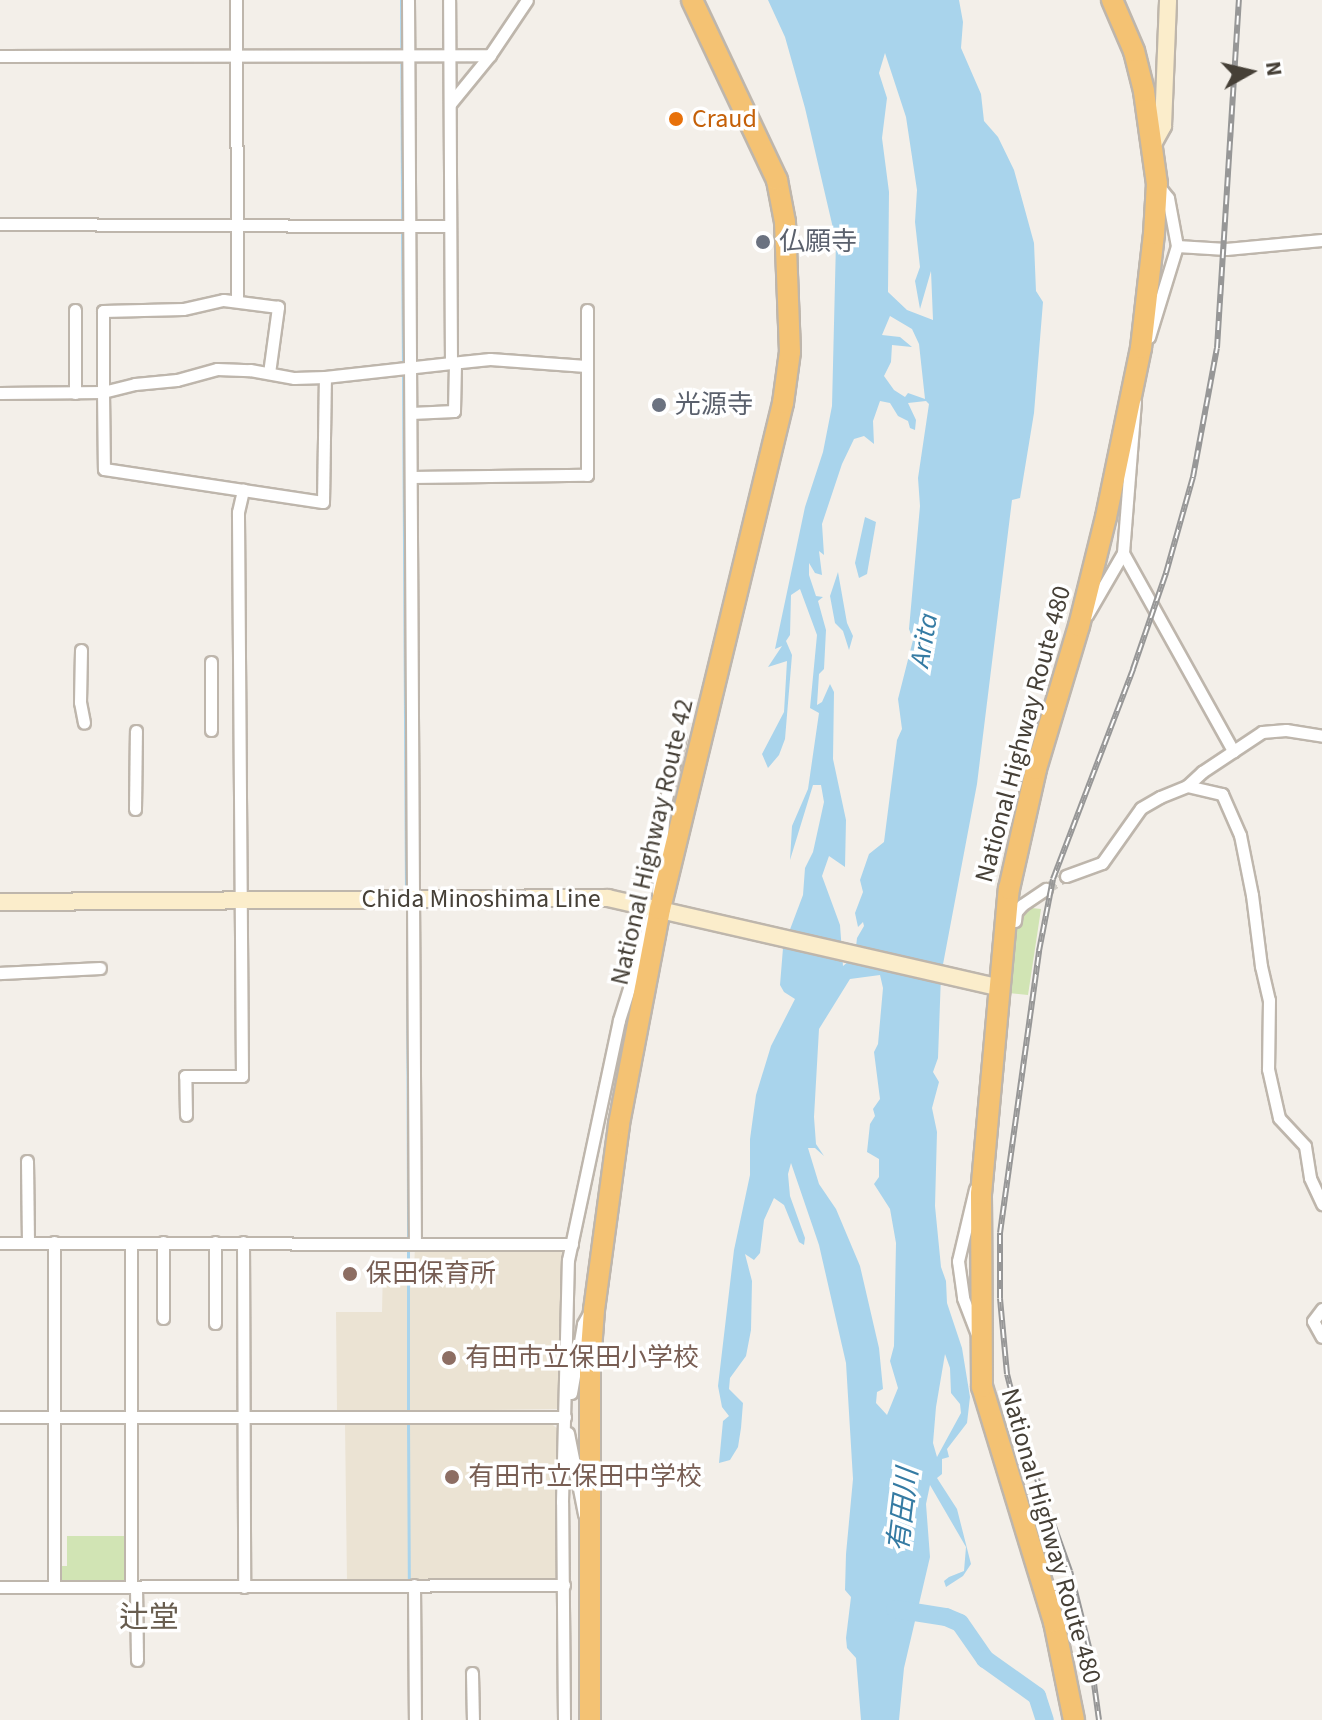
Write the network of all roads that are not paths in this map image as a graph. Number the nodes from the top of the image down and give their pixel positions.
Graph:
1 (236, 0) edge
2 (408, 0) edge
3 (449, 0) edge
4 (527, 0) edge
5 (692, 0) edge
6 (1112, 0) edge
7 (1168, 0) edge
8 (408, 54) junction
9 (449, 54) junction
10 (237, 55) junction
11 (490, 55) junction
12 (0, 56) edge
13 (450, 104) junction
14 (1153, 144) junction
15 (1157, 184) junction
16 (0, 224) edge
17 (238, 224) junction
18 (408, 224) junction
19 (450, 226) junction
20 (1322, 240) edge
21 (1177, 246) junction
22 (237, 301) junction
23 (75, 310) dead end
24 (587, 310) dead end
25 (1141, 348) junction
26 (453, 363) junction
27 (586, 366) junction
28 (411, 367) junction
29 (269, 373) junction
30 (325, 377) junction
31 (1134, 382) junction
32 (103, 392) junction
33 (0, 393) edge
34 (75, 393) junction
35 (411, 413) junction
36 (411, 477) junction
37 (243, 490) junction
38 (1123, 553) junction
39 (1079, 626) junction
40 (81, 650) dead end
41 (211, 662) dead end
42 (84, 723) dead end
43 (211, 730) dead end
44 (136, 731) dead end
45 (680, 736) dead end
46 (1322, 736) edge
47 (1233, 751) junction
48 (1187, 786) junction
49 (135, 809) dead end
50 (1066, 876) tunnel mouth
51 (1046, 889) tunnel mouth
52 (415, 899) junction
53 (241, 900) junction
54 (0, 902) edge
55 (662, 910) junction
56 (100, 968) dead end
57 (0, 973) edge
58 (997, 986) junction
59 (186, 1115) dead end
60 (27, 1161) dead end
61 (1322, 1204) edge
62 (28, 1242) junction
63 (54, 1242) junction
64 (163, 1242) junction
65 (215, 1242) junction
66 (243, 1242) junction
67 (415, 1242) junction
68 (0, 1243) edge
69 (131, 1243) junction
70 (572, 1244) junction
71 (1322, 1309) edge
72 (594, 1310) junction
73 (163, 1318) dead end
74 (215, 1323) dead end
75 (1322, 1337) edge
76 (55, 1416) junction
77 (132, 1416) junction
78 (242, 1416) junction
79 (0, 1417) edge
80 (565, 1417) junction
81 (590, 1520) junction
82 (414, 1585) junction
83 (564, 1585) junction
84 (0, 1587) edge
85 (54, 1587) junction
86 (134, 1587) junction
87 (244, 1587) junction
88 (137, 1660) dead end
89 (472, 1673) dead end
90 (415, 1720) edge
91 (473, 1720) edge
92 (564, 1720) edge
93 (590, 1720) edge
94 (1074, 1720) edge

1 - 10 street
2 - 8 street
3 - 9 street
4 - 11 street
5 - 55 highway, National Highway Route 42
6 - 14 highway, National Highway Route 480
7 - 14 main road
8 - 9 street
8 - 10 street
8 - 18 street
9 - 11 street
9 - 13 street
10 - 12 street
10 - 17 street
11 - 13 street
13 - 19 street
14 - 15 highway, National Highway Route 480
15 - 21 street
15 - 25 highway, National Highway Route 480
16 - 17 street
17 - 18 street
17 - 22 street
18 - 19 street
18 - 28 street
19 - 26 street
20 - 21 street
21 - 25 street
22 - 29 street
22 - 32 street
23 - 34 street
24 - 27 street
25 - 31 highway, National Highway Route 480
26 - 27 street
26 - 28 street
26 - 35 street
27 - 36 street
28 - 30 street
28 - 35 street
29 - 30 street
29 - 32 street
30 - 37 street
31 - 38 street
31 - 39 highway, National Highway Route 480
32 - 34 street
32 - 37 street
33 - 34 street
35 - 36 street
36 - 52 street
37 - 53 street
38 - 39 street
38 - 47 street
39 - 58 highway, National Highway Route 480
40 - 42 street
41 - 43 street
44 - 49 street
45 - 55 street
46 - 47 street
47 - 48 street
48 - 50 street
48 - 61 street
51 - 58 street
52 - 53 main road, Chida Minoshima Line
52 - 55 main road, Chida Minoshima Line
52 - 67 street
53 - 54 main road, Chida Minoshima Line
53 - 59 street
55 - 58 main road, Chida Minoshima Line
55 - 70 street
55 - 72 highway, National Highway Route 42
56 - 57 street
58 - 94 highway, National Highway Route 480
60 - 62 street
62 - 63 street
62 - 68 street
63 - 69 street
63 - 76 street
64 - 65 street
64 - 69 street
64 - 73 street
65 - 66 street
65 - 74 street
66 - 67 street
66 - 78 street
67 - 70 street
69 - 77 street
70 - 80 street
71 - 75 street
72 - 80 street
72 - 81 highway, National Highway Route 42
76 - 77 street
76 - 79 street
76 - 85 street
77 - 78 street
77 - 86 street
78 - 80 street
78 - 87 street
80 - 81 street
80 - 83 street
81 - 93 highway, National Highway Route 42
82 - 83 street
82 - 87 street
82 - 90 street
83 - 92 street
84 - 85 street
85 - 86 street
86 - 87 street
86 - 88 street
89 - 91 street

